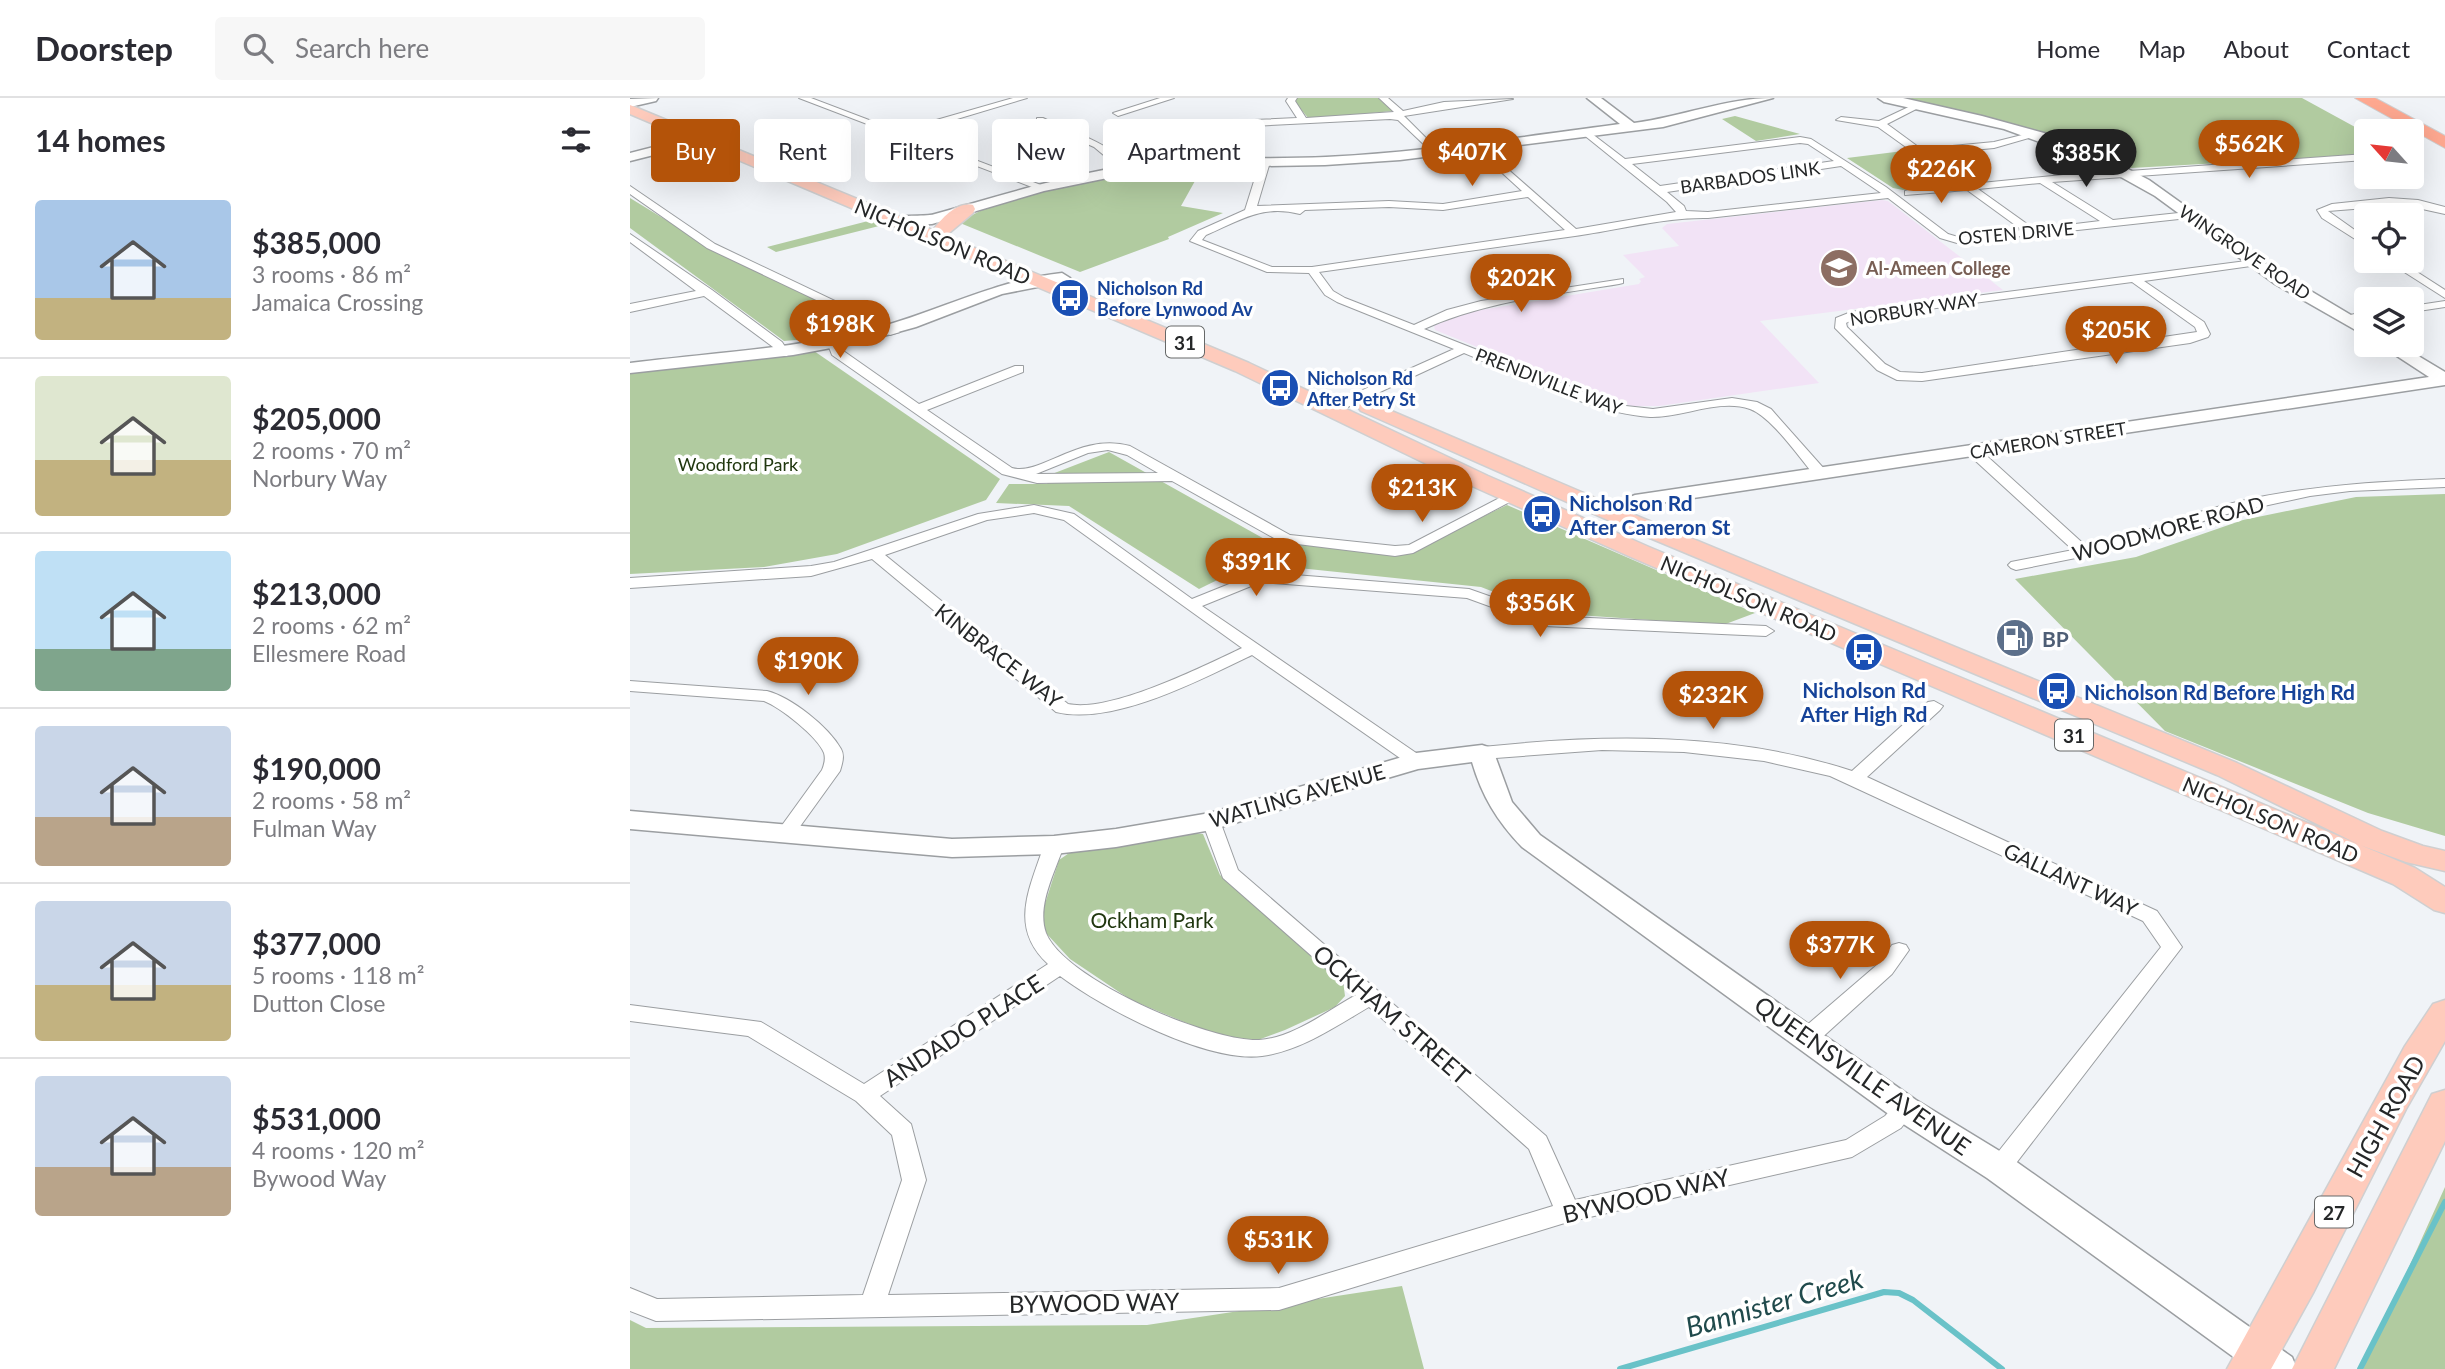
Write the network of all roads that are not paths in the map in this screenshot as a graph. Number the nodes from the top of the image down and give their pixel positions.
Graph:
1 (803, 98) edge
2 (1023, 98) edge
3 (1170, 98) edge
4 (1293, 98) edge
5 (1383, 98) edge
6 (1592, 98) edge
7 (1767, 98) edge
8 (1884, 98) edge
9 (2363, 98) edge
10 (2397, 98) edge
11 (1509, 99) edge
12 (635, 101) edge
13 (1920, 105) junction
14 (2421, 111) dead end
15 (1118, 113) dead end
16 (1394, 114) junction
17 (672, 119) edge
18 (950, 119) edge
19 (1840, 120) dead end
20 (865, 121) edge
21 (1304, 122) junction
22 (1265, 123) edge
23 (1880, 124) junction
24 (1632, 127) junction
25 (1587, 133) junction
26 (2034, 135) junction
27 (2445, 142) edge
28 (1479, 147) junction
29 (740, 150) edge
30 (740, 151) edge
31 (651, 152) edge
32 (1435, 152) junction
33 (1921, 152) junction
34 (630, 157) edge
35 (2354, 159) edge
36 (1265, 162) edge
37 (1623, 162) junction
38 (1843, 163) junction
39 (978, 164) edge
40 (2127, 173) junction
41 (1103, 174) edge
42 (2043, 181) junction
43 (1260, 182) edge
44 (1039, 186) junction
45 (1970, 187) junction
46 (630, 189) edge
47 (1657, 190) junction
48 (1909, 193) dead end
49 (1531, 194) junction
50 (1890, 195) junction
51 (2375, 203) edge
52 (2354, 204) edge
53 (967, 209) junction
54 (1253, 209) junction
55 (2445, 211) edge
56 (1681, 214) junction
57 (2188, 215) junction
58 (2112, 224) junction
59 (923, 226) junction
60 (943, 229) junction
61 (1574, 233) junction
62 (2033, 233) junction
63 (2354, 235) edge
64 (630, 237) edge
65 (2254, 264) junction
66 (1312, 270) junction
67 (1031, 271) junction
68 (2411, 273) edge
69 (2134, 279) junction
70 (1619, 281) dead end
71 (708, 292) junction
72 (2445, 295) edge
73 (2445, 304) edge
74 (2424, 307) edge
75 (630, 308) edge
76 (2354, 317) edge
77 (2345, 318) junction
78 (2354, 324) edge
79 (1414, 329) junction
80 (892, 331) junction
81 (834, 344) junction
82 (1464, 349) junction
83 (782, 351) junction
84 (2408, 357) edge
85 (1019, 369) dead end
86 (630, 370) edge
87 (2445, 379) edge
88 (1353, 400) junction
89 (917, 409) junction
90 (1332, 410) junction
91 (1973, 451) junction
92 (1821, 474) junction
93 (1020, 476) junction
94 (1175, 477) junction
95 (2445, 482) edge
96 (1514, 496) junction
97 (1617, 515) junction
98 (1567, 520) junction
99 (1640, 552) junction
100 (2085, 553) junction
101 (874, 554) junction
102 (2016, 565) dead end
103 (630, 583) edge
104 (1190, 604) junction
105 (1766, 631) dead end
106 (1255, 648) junction
107 (630, 686) edge
108 (1934, 706) dead end
109 (1482, 753) junction
110 (1416, 761) junction
111 (1855, 778) junction
112 (630, 820) edge
113 (1211, 821) junction
114 (784, 835) junction
115 (1054, 845) junction
116 (2445, 861) edge
117 (2445, 902) edge
118 (1899, 950) dead end
119 (1061, 965) junction
120 (1372, 996) junction
121 (630, 1013) edge
122 (2445, 1013) edge
123 (1808, 1037) junction
124 (864, 1095) junction
125 (2445, 1104) edge
126 (1905, 1109) junction
127 (1999, 1168) junction
128 (1568, 1212) junction
129 (630, 1299) edge
130 (873, 1305) junction
131 (2261, 1364) edge
132 (2313, 1369) edge

1 - 20 street
2 - 18 street
3 - 15 street
4 - 21 street
5 - 16 street
6 - 24 street
7 - 24 street
8 - 13 street, WINGROVE ROAD
9 - 27 highway
10 - 14 highway
11 - 16 street
12 - 17 main road, NICHOLSON ROAD / 31
13 - 23 street
13 - 26 street, WINGROVE ROAD
16 - 21 street
16 - 32 street
19 - 23 street
21 - 22 street
23 - 33 street
24 - 25 street
25 - 28 street
25 - 37 street
26 - 33 street
26 - 40 street, WINGROVE ROAD
28 - 32 street
28 - 49 street
29 - 59 main road, NICHOLSON ROAD / 31
30 - 59 main road, NICHOLSON ROAD / 31
31 - 34 street
32 - 36 street
33 - 45 street
35 - 40 street
37 - 38 street, OSTEN DRIVE
37 - 47 street
38 - 47 street, BARBADOS LINK
38 - 50 street, OSTEN DRIVE
39 - 44 street
40 - 42 street
40 - 57 street, WINGROVE ROAD
41 - 44 street
42 - 45 street
42 - 58 street
43 - 54 street
44 - 53 street
44 - 59 street
45 - 48 street
45 - 62 street
46 - 80 street
47 - 56 street
49 - 54 street
49 - 61 street
50 - 56 street
50 - 62 street, OSTEN DRIVE
51 - 55 street
52 - 63 street
53 - 59 street
53 - 60 main road
54 - 66 street
56 - 61 street
57 - 58 street, OSTEN DRIVE
57 - 65 street, WINGROVE ROAD
58 - 62 street, OSTEN DRIVE
59 - 60 main road, NICHOLSON ROAD / 31
59 - 67 main road, NICHOLSON ROAD / 31
60 - 67 main road, NICHOLSON ROAD / 31
61 - 66 street
64 - 71 street
65 - 69 street, NORBURY WAY
65 - 77 street, WINGROVE ROAD
66 - 79 street, PRENDIVILLE WAY
67 - 80 street
67 - 88 main road, NICHOLSON ROAD / 31
67 - 90 main road, NICHOLSON ROAD / 31
68 - 72 street
69 - 69 street, NORBURY WAY
70 - 79 street
71 - 75 street
71 - 83 street
73 - 74 street
76 - 77 street
77 - 78 street, WINGROVE ROAD
79 - 82 street, PRENDIVILLE WAY
80 - 81 street
81 - 83 street
81 - 89 street
82 - 88 street
82 - 92 street, PRENDIVILLE WAY
83 - 86 street
84 - 87 street
85 - 89 street
87 - 91 street, CAMERON STREET
88 - 90 street
88 - 97 main road, NICHOLSON ROAD / 31
89 - 93 street
90 - 96 main road, NICHOLSON ROAD / 31
91 - 92 street, CAMERON STREET
91 - 100 street
92 - 97 street, CAMERON STREET
93 - 94 street
93 - 94 street
94 - 96 street
95 - 100 street, WOODMORE ROAD
96 - 98 main road, NICHOLSON ROAD / 31
97 - 98 main road
97 - 99 main road
97 - 116 main road, NICHOLSON ROAD / 31
98 - 99 main road, NICHOLSON ROAD / 31
99 - 117 main road, NICHOLSON ROAD / 31
100 - 102 street, WOODMORE ROAD
101 - 103 street
101 - 104 street
101 - 106 street, KINBRACE WAY
104 - 105 street
104 - 106 street
106 - 110 street
107 - 114 street
108 - 111 street
109 - 110 street, WATLING AVENUE
109 - 111 street, WATLING AVENUE
109 - 123 street, QUEENSVILLE AVENUE
110 - 113 street, WATLING AVENUE
111 - 127 street, GALLANT WAY
112 - 114 street, WATLING AVENUE
113 - 115 street, WATLING AVENUE
113 - 120 street, OCKHAM STREET
114 - 115 street, WATLING AVENUE
115 - 119 street
118 - 123 street
119 - 120 street
119 - 124 street, ANDADO PLACE
120 - 128 street, OCKHAM STREET
121 - 124 street
122 - 131 main road, HIGH ROAD / 27
123 - 126 street, QUEENSVILLE AVENUE
124 - 130 street
125 - 132 main road, 27
126 - 127 street, QUEENSVILLE AVENUE
126 - 128 street, BYWOOD WAY
127 - 131 street, QUEENSVILLE AVENUE
128 - 130 street, BYWOOD WAY
129 - 130 street, BYWOOD WAY

